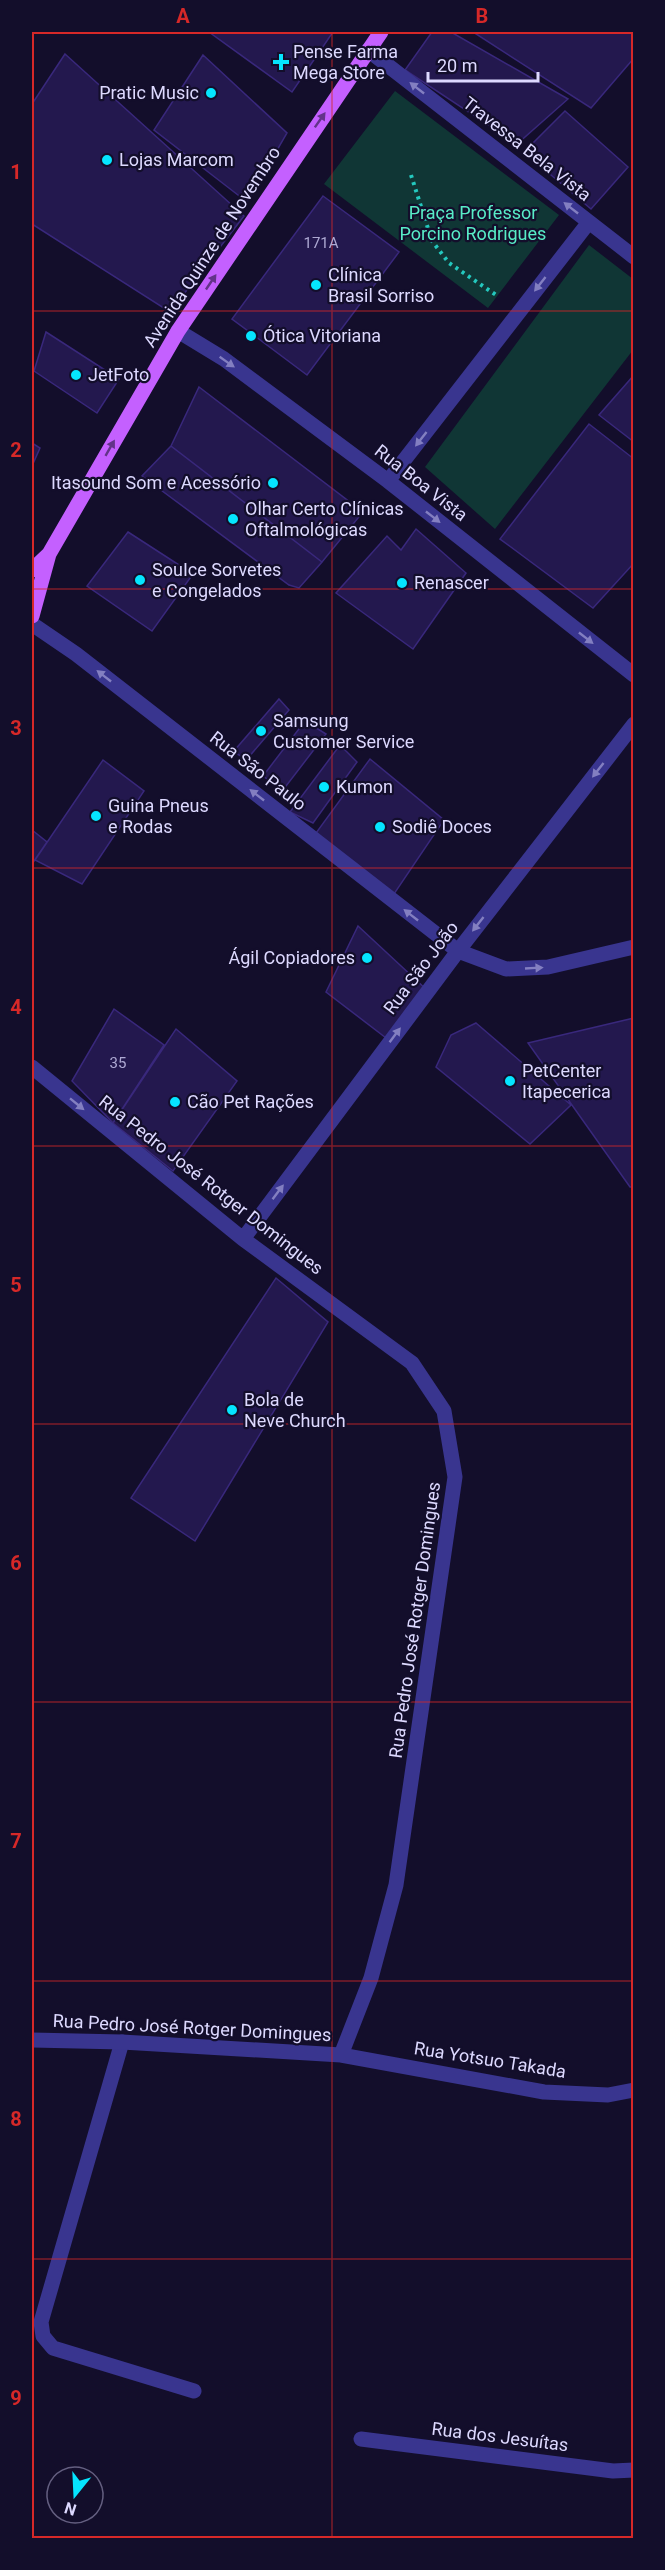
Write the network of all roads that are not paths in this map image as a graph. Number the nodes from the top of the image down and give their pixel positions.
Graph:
1 (381, 32) edge
2 (368, 51) junction
3 (589, 222) junction
4 (633, 257) edge
5 (178, 331) junction
6 (388, 481) junction
7 (49, 554) junction
8 (32, 570) edge
9 (32, 616) edge
10 (32, 624) edge
11 (633, 675) edge
12 (633, 724) edge
13 (633, 947) edge
14 (458, 951) junction
15 (32, 1067) edge
16 (243, 1239) junction
17 (32, 2040) edge
18 (122, 2042) junction
19 (341, 2055) junction
20 (633, 2090) edge
21 (194, 2391) dead end
22 (361, 2439) dead end
23 (633, 2470) edge

1 - 2 main road, Avenida Quinze de Novembro
3 -> 2 street, Travessa Bela Vista
5 -> 2 main road, Avenida Quinze de Novembro
3 - 4 street, Travessa Bela Vista
3 -> 6 street
5 -> 6 street, Rua Boa Vista
7 -> 5 main road, Avenida Quinze de Novembro
6 -> 11 street, Rua Boa Vista
7 - 8 main road, Avenida Quinze de Novembro
7 - 9 main road, Avenida Quinze de Novembro
14 -> 10 street, Rua São Paulo
12 -> 14 street, Rua São João
14 -> 13 street, Rua São Paulo
16 -> 14 street, Rua São João
15 -> 16 street, Rua Pedro José Rotger Domingues
16 - 19 street, Rua Pedro José Rotger Domingues
17 - 18 street, Rua Pedro José Rotger Domingues
18 - 19 street, Rua Pedro José Rotger Domingues
18 - 21 street
19 - 20 street, Rua Yotsuo Takada
22 - 23 street, Rua dos Jesuítas

